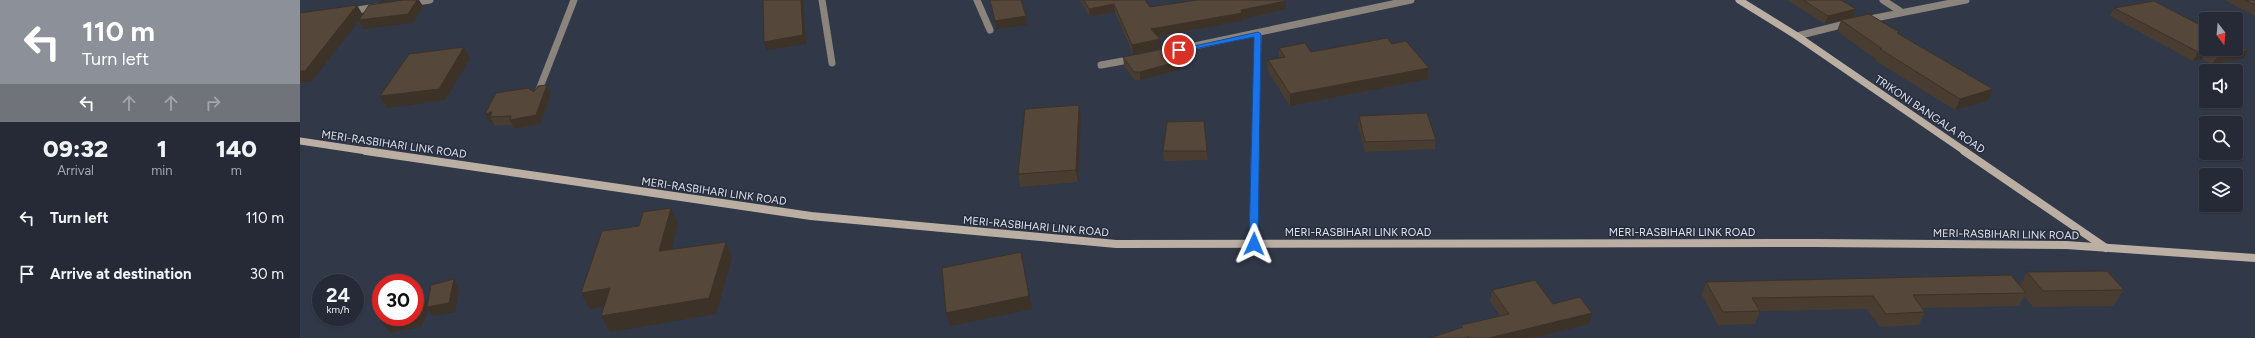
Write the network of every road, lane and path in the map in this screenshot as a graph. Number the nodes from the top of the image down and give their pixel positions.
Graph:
1 (430, 0) edge
2 (574, 0) edge
3 (822, 0) edge
4 (985, 0) edge
5 (1410, 0) edge
6 (1739, 0) edge
7 (1883, 0) edge
8 (1966, 0) edge
9 (977, 1) edge
10 (407, 3) edge
11 (384, 6) edge
12 (1900, 11) junction
13 (346, 12) edge
14 (990, 30) dead end
15 (1258, 34) junction
16 (1797, 36) junction
17 (1156, 54) edge
18 (1140, 57) edge
19 (832, 63) dead end
20 (1101, 65) dead end
21 (537, 96) edge
22 (300, 141) edge
23 (1254, 244) junction
24 (2106, 248) junction
25 (2255, 258) edge

1 - 10 street
2 - 21 street
3 - 19 street
4 - 9 street
5 - 15 street
6 - 16 main road, TRIKONI BANGALA ROAD
7 - 12 street
8 - 12 street
9 - 14 street
11 - 13 street
12 - 16 street
15 - 17 street
15 - 23 street
16 - 24 main road, TRIKONI BANGALA ROAD
18 - 20 street
22 - 23 main road, MERI-RASBIHARI LINK ROAD
23 - 24 main road, MERI-RASBIHARI LINK ROAD
24 - 25 main road, MERI-RASBIHARI LINK ROAD

